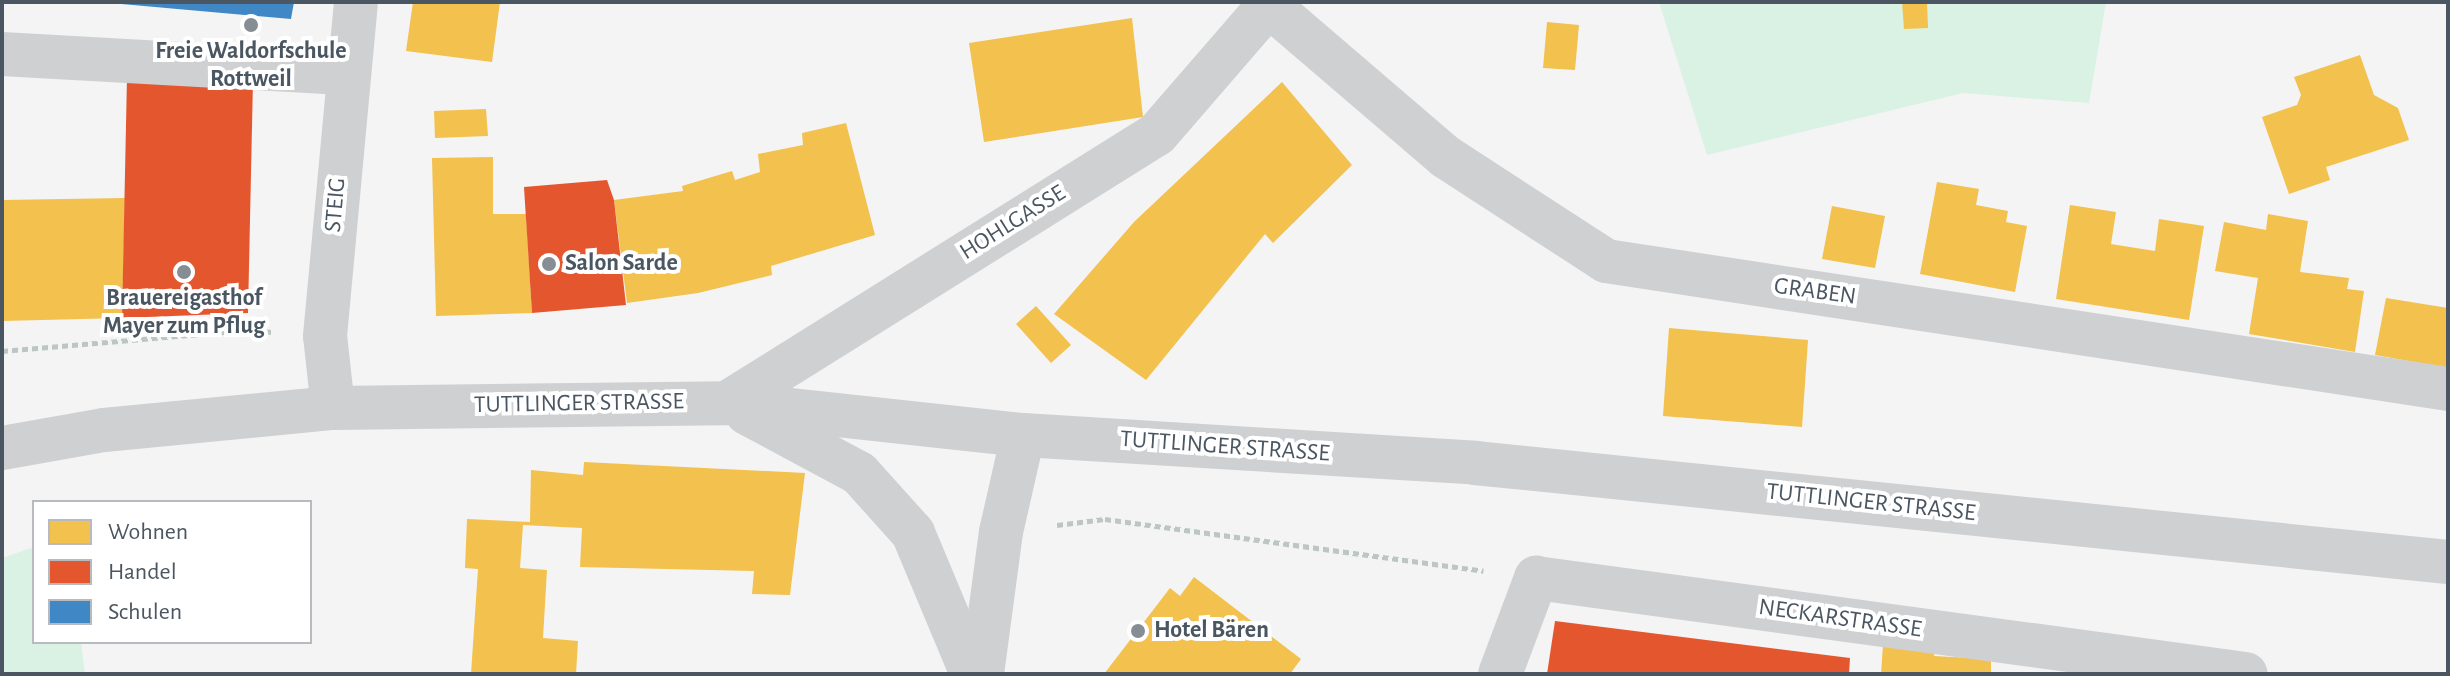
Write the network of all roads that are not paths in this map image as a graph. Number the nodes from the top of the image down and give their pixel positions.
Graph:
1 (356, 2) edge
2 (1266, 3) edge
3 (2, 54) edge
4 (347, 73) junction
5 (2448, 389) edge
6 (727, 403) junction
7 (333, 408) junction
8 (1023, 435) junction
9 (2, 448) edge
10 (2448, 562) edge
11 (972, 674) edge
12 (982, 674) edge
13 (1500, 674) edge
14 (2246, 674) edge

1 - 4 street, STEIG
2 - 5 street, GRABEN
2 - 6 street, HOHLGASSE
3 - 4 street
4 - 7 street, STEIG
6 - 7 street, TUTTLINGER STRASSE
6 - 8 street, TUTTLINGER STRASSE
6 - 11 street
7 - 9 street, TUTTLINGER STRASSE
8 - 10 street, TUTTLINGER STRASSE
8 - 12 street
13 - 14 street, NECKARSTRASSE

